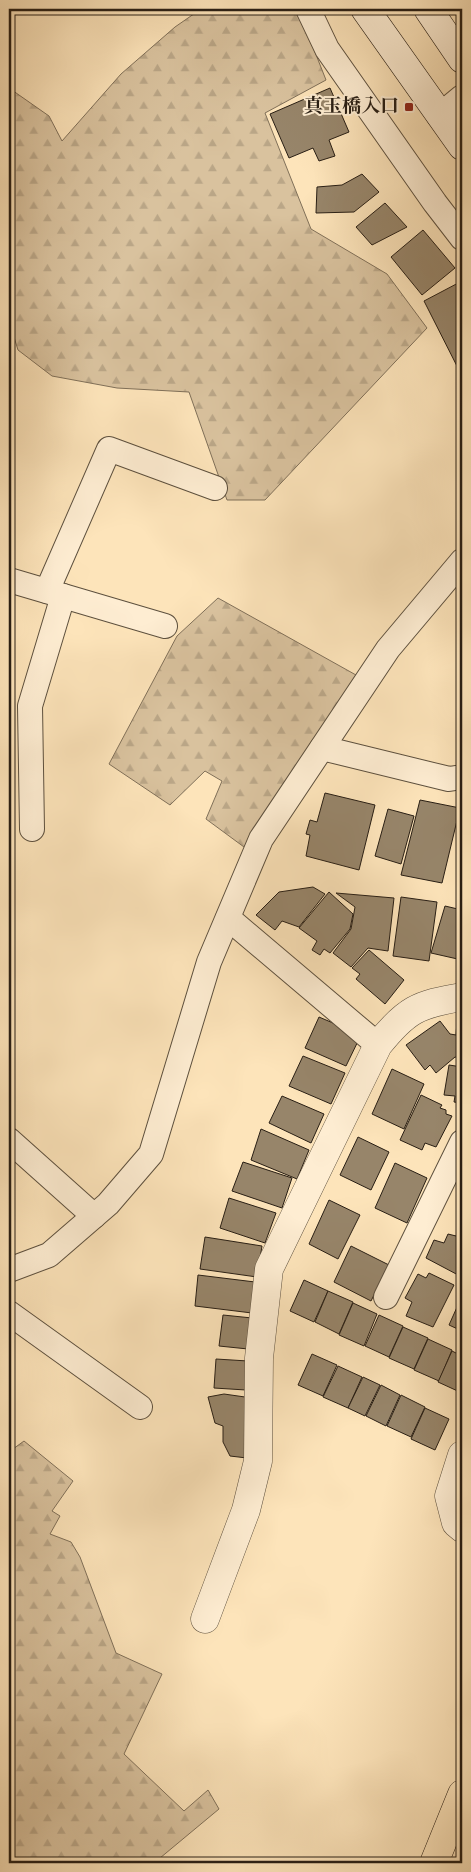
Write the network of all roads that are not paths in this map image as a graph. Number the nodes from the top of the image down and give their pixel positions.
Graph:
1 (308, 9) edge
2 (365, 9) edge
3 (428, 9) edge
4 (462, 59) edge
5 (462, 98) edge
6 (439, 116) junction
7 (462, 146) edge
8 (462, 238) edge
9 (215, 488) dead end
10 (462, 561) edge
11 (9, 580) edge
12 (55, 593) junction
13 (166, 626) dead end
14 (322, 748) junction
15 (462, 777) edge
16 (32, 829) dead end
17 (228, 918) junction
18 (462, 997) edge
19 (378, 1045) junction
20 (9, 1140) edge
21 (462, 1142) edge
22 (94, 1216) junction
23 (9, 1270) edge
24 (386, 1296) dead end
25 (9, 1313) edge
26 (140, 1407) dead end
27 (462, 1455) edge
28 (462, 1528) edge
29 (205, 1619) dead end
30 (462, 1794) edge
31 (434, 1863) edge

1 - 8 street
2 - 6 street
3 - 4 street
5 - 6 street
6 - 7 street
9 - 12 street
10 - 14 street
11 - 12 street
12 - 13 street
12 - 16 street
14 - 15 street
14 - 17 street
17 - 19 street
17 - 22 street
18 - 19 street
19 - 29 street
20 - 22 street
21 - 24 street
22 - 23 street
25 - 26 street
27 - 28 street
30 - 31 highway

